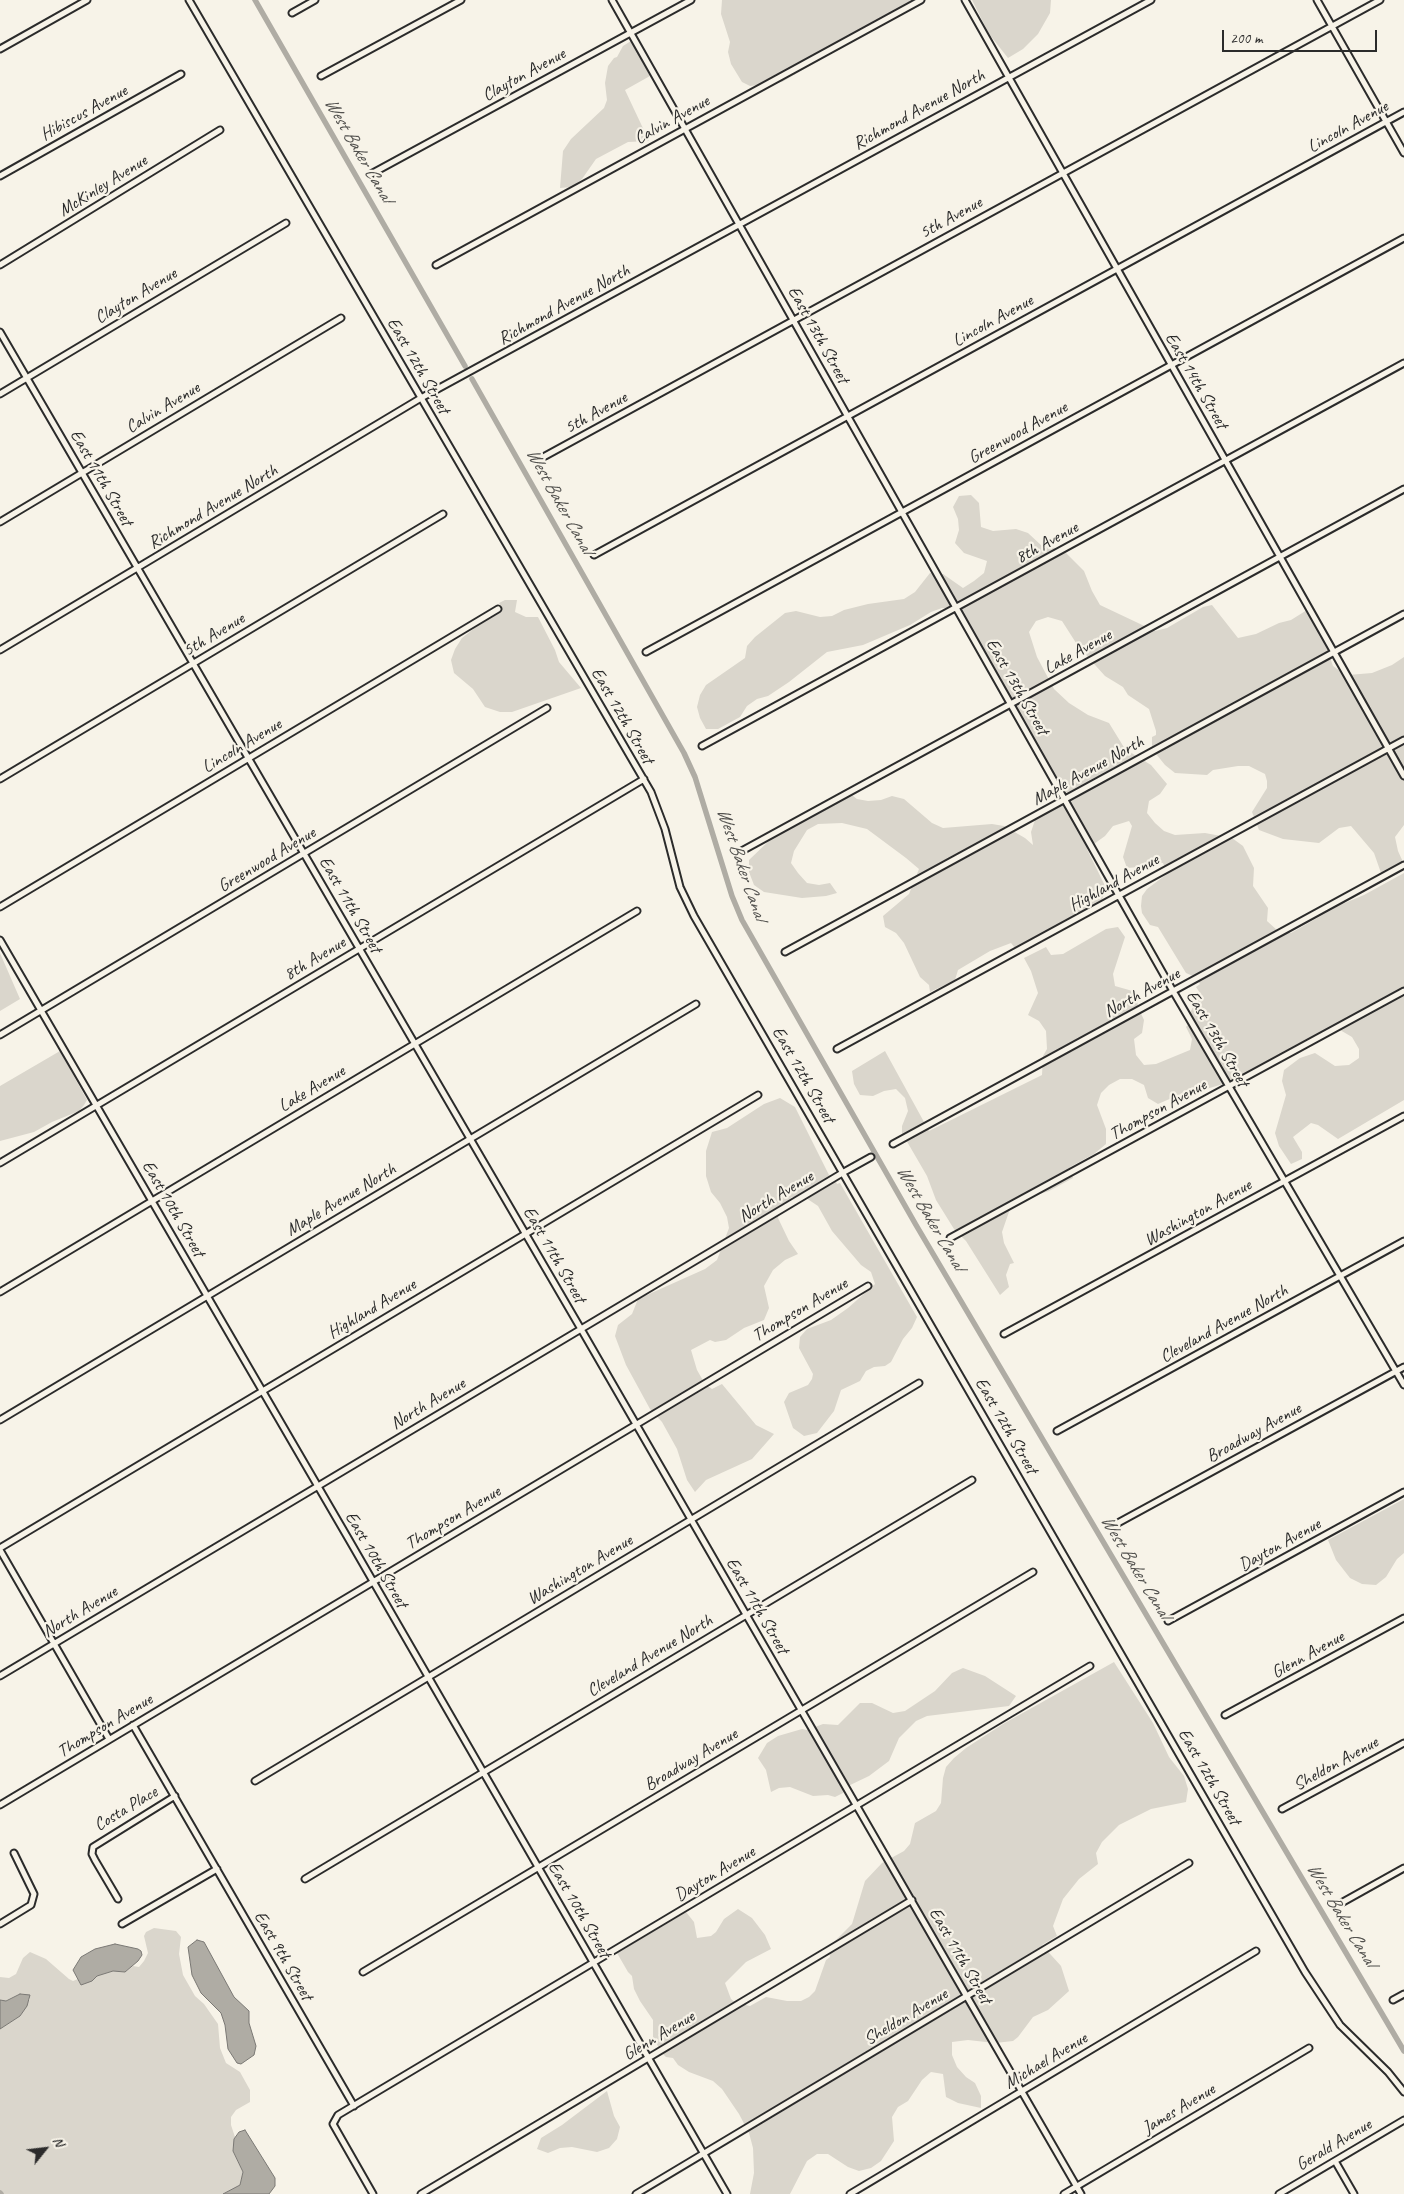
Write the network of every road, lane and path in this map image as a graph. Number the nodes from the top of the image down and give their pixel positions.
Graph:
1 (87, 0) edge
2 (189, 0) edge
3 (315, 0) edge
4 (461, 0) edge
5 (612, 0) edge
6 (691, 0) edge
7 (921, 0) edge
8 (965, 0) edge
9 (1150, 0) edge
10 (1317, 0) edge
11 (1380, 0) edge
12 (292, 12) dead end
13 (1332, 26) junction
14 (631, 33) junction
15 (0, 49) edge
16 (181, 74) dead end
17 (322, 76) dead end
18 (1008, 77) junction
19 (1404, 112) edge
20 (1386, 122) junction
21 (685, 129) junction
22 (220, 130) dead end
23 (1404, 153) edge
24 (1063, 173) junction
25 (371, 174) dead end
26 (0, 176) edge
27 (286, 223) dead end
28 (739, 224) junction
29 (1404, 238) edge
30 (0, 265) edge
31 (436, 265) dead end
32 (1117, 269) junction
33 (341, 318) dead end
34 (794, 320) junction
35 (0, 332) edge
36 (1404, 363) edge
37 (1171, 365) junction
38 (27, 378) junction
39 (0, 394) edge
40 (421, 398) junction
41 (848, 416) junction
42 (536, 461) dead end
43 (1226, 461) junction
44 (82, 473) junction
45 (1404, 489) edge
46 (902, 512) junction
47 (443, 514) dead end
48 (0, 522) edge
49 (594, 555) dead end
50 (1280, 557) junction
51 (138, 568) junction
52 (957, 608) junction
53 (498, 609) dead end
54 (1404, 614) edge
55 (0, 650) edge
56 (646, 652) dead end
57 (1334, 653) junction
58 (193, 663) junction
59 (1011, 704) junction
60 (548, 708) dead end
61 (1404, 740) edge
62 (702, 746) dead end
63 (1388, 748) junction
64 (249, 758) junction
65 (1404, 776) edge
66 (0, 779) edge
67 (644, 779) junction
68 (1065, 799) junction
69 (304, 853) junction
70 (738, 853) dead end
71 (1404, 865) edge
72 (1119, 896) junction
73 (0, 907) edge
74 (637, 911) dead end
75 (0, 940) edge
76 (360, 948) junction
77 (785, 952) dead end
78 (1173, 991) junction
79 (1404, 991) edge
80 (696, 1004) dead end
81 (41, 1011) junction
82 (0, 1035) edge
83 (415, 1044) junction
84 (837, 1049) dead end
85 (1229, 1086) junction
86 (758, 1095) dead end
87 (97, 1106) junction
88 (1404, 1116) edge
89 (471, 1139) junction
90 (893, 1144) dead end
91 (871, 1158) dead end
92 (0, 1163) edge
93 (844, 1172) junction
94 (1285, 1181) junction
95 (152, 1201) junction
96 (526, 1234) junction
97 (950, 1238) dead end
98 (1404, 1241) edge
99 (1340, 1276) junction
100 (868, 1286) dead end
101 (0, 1292) edge
102 (207, 1296) junction
103 (581, 1329) junction
104 (1004, 1334) dead end
105 (1404, 1367) edge
106 (1396, 1371) junction
107 (920, 1383) dead end
108 (1404, 1385) edge
109 (263, 1391) junction
110 (0, 1420) edge
111 (636, 1424) junction
112 (1058, 1431) dead end
113 (972, 1480) dead end
114 (318, 1486) junction
115 (1404, 1492) edge
116 (691, 1519) junction
117 (1116, 1524) dead end
118 (0, 1549) edge
119 (1033, 1572) dead end
120 (373, 1582) junction
121 (746, 1615) junction
122 (1404, 1618) edge
123 (1168, 1621) dead end
124 (55, 1644) junction
125 (1090, 1666) dead end
126 (0, 1676) edge
127 (428, 1677) junction
128 (802, 1710) junction
129 (1225, 1716) dead end
130 (133, 1725) junction
131 (109, 1739) junction
132 (1404, 1743) edge
133 (483, 1772) junction
134 (255, 1780) dead end
135 (175, 1796) junction
136 (0, 1805) edge
137 (856, 1805) junction
138 (1282, 1810) dead end
139 (14, 1854) dead end
140 (1190, 1864) dead end
141 (538, 1867) junction
142 (1404, 1868) edge
143 (217, 1869) junction
144 (305, 1879) dead end
145 (118, 1900) dead end
146 (912, 1900) junction
147 (1343, 1902) dead end
148 (0, 1924) edge
149 (122, 1924) dead end
150 (1256, 1951) dead end
151 (594, 1963) junction
152 (363, 1972) dead end
153 (1404, 1994) edge
154 (967, 1996) junction
155 (1393, 2000) dead end
156 (1308, 2048) dead end
157 (649, 2058) junction
158 (1022, 2091) junction
159 (1404, 2092) edge
160 (354, 2106) junction
161 (1404, 2120) edge
162 (703, 2154) junction
163 (1335, 2161) junction
164 (1077, 2187) junction
165 (373, 2194) edge
166 (421, 2194) edge
167 (636, 2194) edge
168 (727, 2194) edge
169 (850, 2194) edge
170 (1064, 2194) edge
171 (1081, 2194) edge
172 (1279, 2194) edge
173 (1354, 2194) edge

1 - 15 street
2 - 40 street, East 12th Street
3 - 12 street
4 - 17 street
5 - 14 street, East 13th Street
6 - 14 street, Clayton Avenue
7 - 21 street, Calvin Avenue
8 - 18 street, East 14th Street
9 - 18 street, Richmond Avenue North
10 - 13 street
11 - 13 street, 5th Avenue
13 - 20 street
13 - 24 street, 5th Avenue
14 - 21 street, East 13th Street
14 - 25 street, Clayton Avenue
16 - 26 street, Hibiscus Avenue
18 - 24 street, East 14th Street
18 - 28 street, Richmond Avenue North
19 - 20 street, Lincoln Avenue
20 - 23 street
20 - 32 street, Lincoln Avenue
21 - 28 street, East 13th Street
21 - 31 street, Calvin Avenue
22 - 30 street, McKinley Avenue
24 - 32 street, East 14th Street
24 - 34 street, 5th Avenue
27 - 38 street, Clayton Avenue
28 - 34 street, East 13th Street
28 - 40 street, Richmond Avenue North
29 - 37 street, Greenwood Avenue
32 - 37 street, East 14th Street
32 - 41 street, Lincoln Avenue
33 - 44 street, Calvin Avenue
34 - 41 street, East 13th Street
34 - 42 street, 5th Avenue
35 - 38 street, East 11th Street
36 - 43 street, 8th Avenue
37 - 43 street, East 14th Street
37 - 46 street, Greenwood Avenue
38 - 39 street, Clayton Avenue
38 - 44 street, East 11th Street
40 - 51 street, Richmond Avenue North
40 - 67 street, East 12th Street
41 - 46 street, East 13th Street
41 - 49 street, Lincoln Avenue
43 - 50 street, East 14th Street
43 - 52 street, 8th Avenue
44 - 48 street, Calvin Avenue
44 - 51 street, East 11th Street
45 - 50 street, Lake Avenue
46 - 52 street, East 13th Street
46 - 56 street, Greenwood Avenue
47 - 58 street, 5th Avenue
50 - 57 street, East 14th Street
50 - 59 street, Lake Avenue
51 - 55 street, Richmond Avenue North
51 - 58 street, East 11th Street
52 - 59 street, East 13th Street
52 - 62 street, 8th Avenue
53 - 64 street, Lincoln Avenue
54 - 57 street, Maple Avenue North
57 - 63 street, East 14th Street
57 - 68 street, Maple Avenue North
58 - 64 street, East 11th Street
58 - 66 street, 5th Avenue
59 - 68 street, East 13th Street
59 - 70 street, Lake Avenue
60 - 69 street, Greenwood Avenue
61 - 63 street, Highland Avenue
63 - 65 street, East 14th Street
63 - 72 street, Highland Avenue
64 - 69 street, East 11th Street
64 - 73 street, Lincoln Avenue
67 - 76 street, 8th Avenue
67 - 93 street, East 12th Street
68 - 72 street, East 13th Street
68 - 77 street, Maple Avenue North
69 - 76 street, East 11th Street
69 - 81 street, Greenwood Avenue
71 - 78 street, North Avenue
72 - 78 street, East 13th Street
72 - 84 street, Highland Avenue
74 - 83 street, Lake Avenue
75 - 81 street, East 10th Street
76 - 83 street, East 11th Street
76 - 87 street, 8th Avenue
78 - 85 street, East 13th Street
78 - 90 street, North Avenue
79 - 85 street, Thompson Avenue
80 - 89 street, Maple Avenue North
81 - 82 street, Greenwood Avenue
81 - 87 street, East 10th Street
83 - 89 street, East 11th Street
83 - 95 street, Lake Avenue
85 - 94 street, East 13th Street
85 - 97 street, Thompson Avenue
86 - 96 street, Highland Avenue
87 - 92 street, 8th Avenue
87 - 95 street, East 10th Street
88 - 94 street, Washington Avenue
89 - 96 street, East 11th Street
89 - 102 street, Maple Avenue North
91 - 93 street, North Avenue
93 - 103 street, North Avenue
93 - 159 street, East 12th Street
94 - 99 street, East 13th Street
94 - 104 street, Washington Avenue
95 - 101 street, Lake Avenue
95 - 102 street, East 10th Street
96 - 103 street, East 11th Street
96 - 109 street, Highland Avenue
98 - 99 street, Cleveland Avenue North
99 - 106 street, East 13th Street
99 - 112 street, Cleveland Avenue North
100 - 111 street, Thompson Avenue
102 - 109 street, East 10th Street
102 - 110 street, Maple Avenue North
103 - 111 street, East 11th Street
103 - 114 street, North Avenue
105 - 106 street, Broadway Avenue
106 - 108 street, East 13th Street
106 - 117 street, Broadway Avenue
107 - 116 street, Washington Avenue
109 - 114 street, East 10th Street
109 - 118 street, Highland Avenue
111 - 116 street, East 11th Street
111 - 120 street, Thompson Avenue
113 - 121 street, Cleveland Avenue North
114 - 120 street, East 10th Street
114 - 124 street, North Avenue
115 - 123 street, Dayton Avenue
116 - 121 street, East 11th Street
116 - 127 street, Washington Avenue
118 - 124 street
119 - 128 street, Broadway Avenue
120 - 127 street, East 10th Street
120 - 130 street, Thompson Avenue
121 - 128 street, East 11th Street
121 - 133 street, Cleveland Avenue North
122 - 129 street, Glenn Avenue
124 - 126 street, North Avenue
124 - 131 street
125 - 137 street, Dayton Avenue
127 - 133 street, East 10th Street
127 - 134 street, Washington Avenue
128 - 137 street, East 11th Street
128 - 141 street, Broadway Avenue
130 - 131 street, Thompson Avenue
130 - 135 street, East 9th Street
131 - 136 street, Thompson Avenue
132 - 138 street, Sheldon Avenue
133 - 141 street, East 10th Street
133 - 144 street, Cleveland Avenue North
135 - 143 street, East 9th Street
135 - 145 street, Costa Place
137 - 146 street, East 11th Street
137 - 151 street, Dayton Avenue
139 - 148 street
140 - 154 street, Sheldon Avenue
141 - 151 street, East 10th Street
141 - 152 street, Broadway Avenue
142 - 147 street
143 - 149 street
143 - 160 street, East 9th Street
146 - 154 street, East 11th Street
146 - 157 street, Glenn Avenue
150 - 158 street, Michael Avenue
151 - 157 street, East 10th Street
151 - 160 street, Dayton Avenue
153 - 155 street
154 - 158 street, East 11th Street
154 - 162 street, Sheldon Avenue
156 - 164 street, James Avenue
157 - 162 street, East 10th Street
157 - 166 street, Glenn Avenue
158 - 164 street, East 11th Street
158 - 169 street, Michael Avenue
160 - 165 street
161 - 163 street, Gerald Avenue
162 - 167 street, Sheldon Avenue
162 - 168 street, East 10th Street
163 - 172 street, Gerald Avenue
163 - 173 street
164 - 170 street, James Avenue
164 - 171 street, East 11th Street

